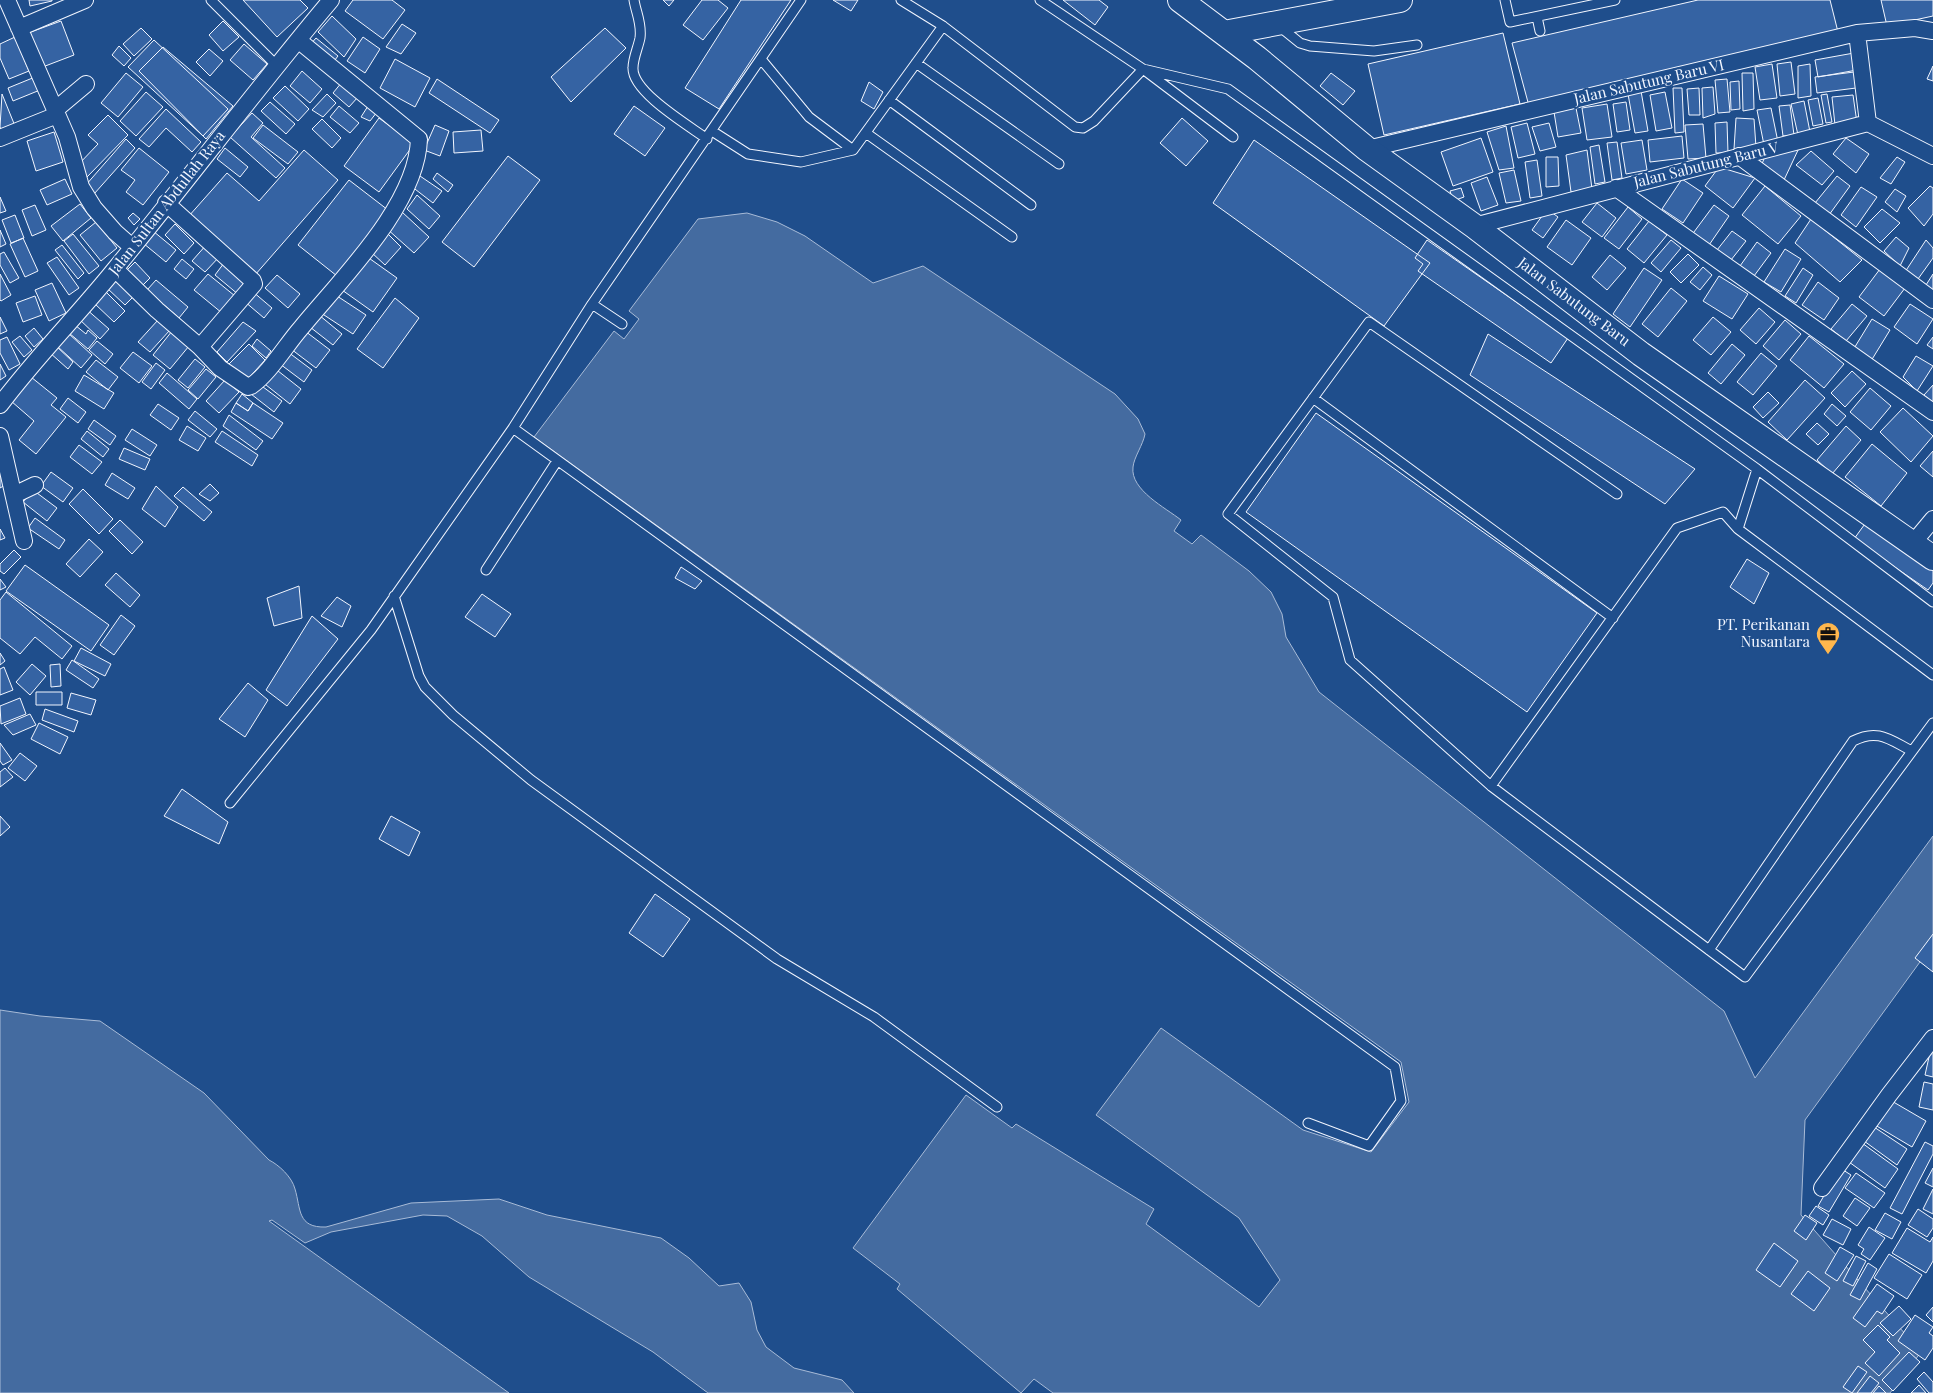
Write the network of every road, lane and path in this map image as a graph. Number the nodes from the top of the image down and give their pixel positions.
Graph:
1 (6, 0) edge
2 (85, 0) edge
3 (211, 0) edge
4 (634, 0) edge
5 (801, 0) edge
6 (901, 0) edge
7 (1040, 0) edge
8 (1180, 0) edge
9 (1396, 0) edge
10 (1505, 0) edge
11 (1615, 0) edge
12 (0, 2) edge
13 (325, 2) edge
14 (1537, 17) junction
15 (1275, 23) junction
16 (943, 26) junction
17 (19, 28) junction
18 (1540, 30) dead end
19 (1933, 30) edge
20 (1224, 33) junction
21 (1857, 34) junction
22 (298, 40) junction
23 (1417, 44) dead end
24 (761, 59) junction
25 (916, 63) junction
26 (277, 66) junction
27 (1143, 69) junction
28 (86, 84) dead end
29 (890, 100) junction
30 (56, 112) junction
31 (1868, 123) junction
32 (866, 133) junction
33 (710, 135) junction
34 (1233, 137) dead end
35 (0, 138) edge
36 (1367, 149) junction
37 (854, 150) junction
38 (1739, 156) junction
39 (1932, 157) edge
40 (1059, 164) dead end
41 (1616, 188) junction
42 (166, 203) junction
43 (1031, 205) dead end
44 (1474, 226) junction
45 (1012, 237) dead end
46 (132, 247) junction
47 (115, 269) junction
48 (1933, 300) edge
49 (592, 304) junction
50 (622, 324) dead end
51 (200, 347) junction
52 (1313, 398) junction
53 (0, 405) edge
54 (1933, 412) edge
55 (513, 428) junction
56 (0, 436) edge
57 (557, 461) junction
58 (1757, 468) junction
59 (35, 485) dead end
60 (1618, 494) dead end
61 (14, 495) junction
62 (1933, 519) edge
63 (1738, 529) junction
64 (24, 541) dead end
65 (1913, 543) junction
66 (1933, 558) edge
67 (486, 570) dead end
68 (394, 596) junction
69 (1933, 602) edge
70 (1612, 618) junction
71 (1933, 675) edge
72 (1933, 723) edge
73 (1912, 751) junction
74 (1491, 786) junction
75 (230, 803) dead end
76 (1708, 950) junction
77 (1933, 1038) edge
78 (997, 1106) dead end
79 (1308, 1123) dead end
80 (1822, 1188) dead end

1 - 12 street
1 - 17 street
2 - 17 street
3 - 26 lane
4 - 33 lane
5 - 24 lane
6 - 16 lane
7 - 27 lane
8 - 20 street, Jalan Sabutung Baru
9 - 15 street
10 - 14 lane
11 - 14 lane
13 - 22 street, Jalan Sultan Abdullah Raya
14 - 18 lane
15 - 20 street
15 - 23 lane
16 - 25 lane
16 - 27 lane
17 - 30 street
19 - 21 street, Jalan Sabutung Baru VI
20 - 36 street, Jalan Sabutung Baru
21 - 31 street
21 - 36 street, Jalan Sabutung Baru VI
22 - 26 street, Jalan Sultan Abdullah Raya
22 - 51 street
24 - 33 lane
24 - 37 lane
25 - 29 lane
25 - 40 lane
26 - 42 street, Jalan Sultan Abdullah Raya
27 - 34 lane
27 - 58 lane
28 - 30 street
29 - 32 lane
29 - 43 lane
30 - 35 street
30 - 46 street
31 - 38 street, Jalan Sabutung Baru V
31 - 39 street
32 - 37 lane
32 - 45 lane
33 - 37 lane
33 - 49 lane
36 - 44 street, Jalan Sabutung Baru
38 - 41 street, Jalan Sabutung Baru V
38 - 48 street
41 - 44 street, Jalan Sabutung Baru V
41 - 54 street
42 - 46 street, Jalan Sultan Abdullah Raya
42 - 51 street
44 - 65 street, Jalan Sabutung Baru
46 - 47 street, Jalan Sultan Abdullah Raya
47 - 51 street
47 - 53 street, Jalan Sultan Abdullah Raya
49 - 50 lane
49 - 55 lane
52 - 60 lane
52 - 70 lane
52 - 74 lane
55 - 57 lane
55 - 68 lane
56 - 61 street
57 - 67 lane
57 - 79 lane
58 - 63 lane
58 - 69 lane
59 - 61 street
61 - 64 street
62 - 65 street
63 - 70 lane
63 - 71 lane
65 - 66 street, Jalan Sabutung Baru
68 - 75 lane
68 - 78 lane
70 - 74 lane
72 - 73 lane
73 - 76 lane
73 - 76 lane
74 - 76 lane
77 - 80 street

